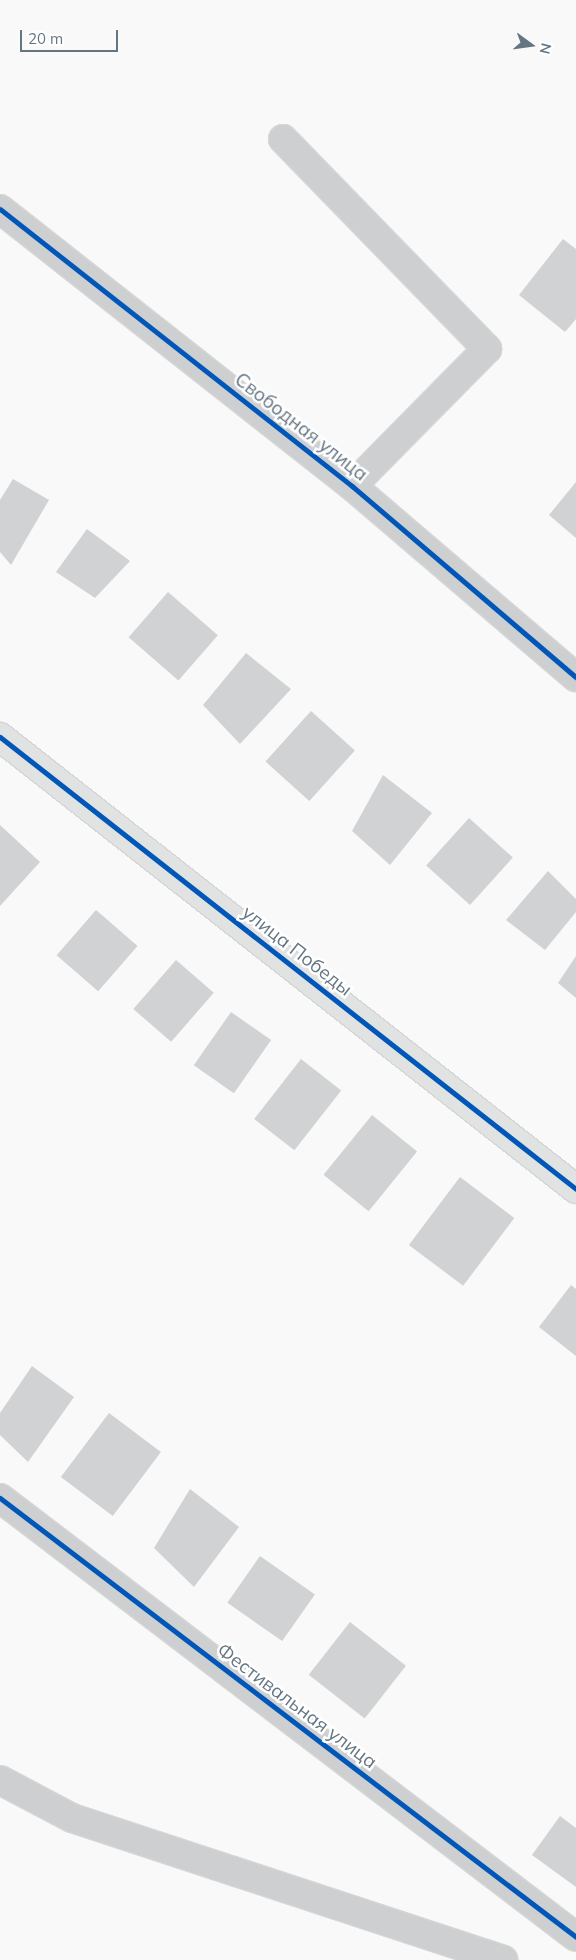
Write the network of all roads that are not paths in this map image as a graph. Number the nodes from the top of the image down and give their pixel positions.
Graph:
1 (283, 139) dead end
2 (0, 209) edge
3 (352, 486) junction
4 (576, 677) edge
5 (0, 737) edge
6 (576, 1189) edge
7 (0, 1498) edge
8 (0, 1780) edge
9 (576, 1937) edge
10 (503, 1960) edge

1 - 3 street
2 - 3 street, Свободная улица
3 - 4 street, Свободная улица
5 - 6 street, улица Победы
7 - 9 street, Фестивальная улица
8 - 10 street

